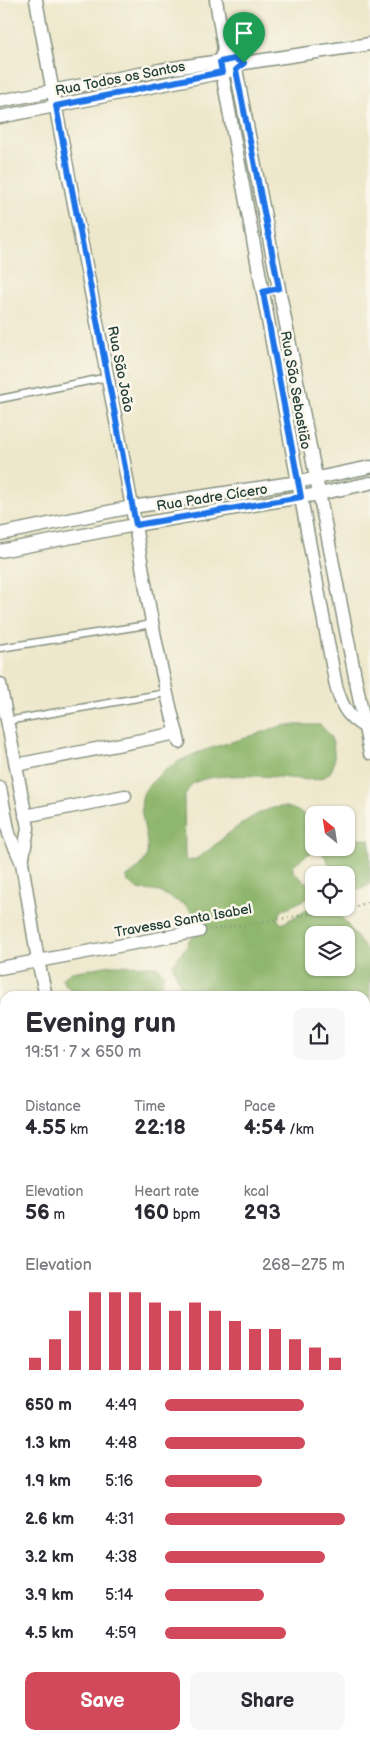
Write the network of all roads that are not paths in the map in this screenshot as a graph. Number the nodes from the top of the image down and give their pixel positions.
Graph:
1 (36, 0) edge
2 (216, 0) edge
3 (370, 44) edge
4 (222, 61) junction
5 (238, 64) junction
6 (52, 91) junction
7 (0, 101) edge
8 (56, 106) junction
9 (0, 117) edge
10 (279, 288) junction
11 (263, 292) junction
12 (108, 377) junction
13 (0, 399) edge
14 (370, 467) edge
15 (316, 478) junction
16 (298, 482) junction
17 (370, 483) edge
18 (319, 494) junction
19 (301, 497) junction
20 (132, 507) junction
21 (136, 525) junction
22 (0, 534) edge
23 (0, 551) edge
24 (152, 624) junction
25 (0, 648) edge
26 (0, 684) edge
27 (166, 693) junction
28 (7, 721) junction
29 (364, 727) junction
30 (370, 753) edge
31 (16, 765) junction
32 (19, 780) junction
33 (0, 783) edge
34 (0, 788) edge
35 (125, 796) dead end
36 (25, 816) junction
37 (4, 835) edge
38 (22, 863) junction
39 (199, 931) road end
40 (38, 961) junction
41 (0, 968) edge
42 (45, 991) edge

1 - 6 street, Rua São João
2 - 4 street, Rua São Sebastião
3 - 5 street, Rua Todos os Santos
4 - 5 street, Rua Todos os Santos
4 - 5 street
4 - 6 street, Rua Todos os Santos
4 - 8 street, Rua Todos os Santos
4 - 11 street, Rua São Sebastião
5 - 10 street, Rua São Sebastião
6 - 7 street, Rua Todos os Santos
6 - 8 street, Rua São João
8 - 9 street, Rua Todos os Santos
8 - 12 street, Rua São João
10 - 11 street
10 - 15 street, Rua São Sebastião
11 - 16 street, Rua São Sebastião
12 - 13 lane
12 - 20 street, Rua São João
14 - 15 street, Rua Padre Cícero
15 - 16 street, Rua Padre Cícero
15 - 18 street, Rua São Sebastião
16 - 19 street, Rua São Sebastião
16 - 20 street, Rua Padre Cícero
17 - 18 street, Rua Padre Cícero
18 - 19 street, Rua Padre Cícero
18 - 29 street, Rua São Sebastião
19 - 21 street, Rua Padre Cícero
19 - 29 street, Rua São Sebastião
20 - 21 street, Rua São João
20 - 22 street, Rua Padre Cícero
21 - 23 street, Rua Padre Cícero
21 - 24 street, Rua São João
24 - 25 lane
24 - 27 street, Rua São João
26 - 28 street
27 - 28 lane
27 - 31 street, Rua São João
28 - 31 street
29 - 30 street, Rua São Sebastião
31 - 32 street
32 - 33 street
32 - 36 street
34 - 37 street
35 - 36 street
36 - 38 street
37 - 38 street
38 - 40 street
39 - 40 street, Travessa Santa Isabel
40 - 41 street, Travessa Santa Isabel
40 - 42 street

